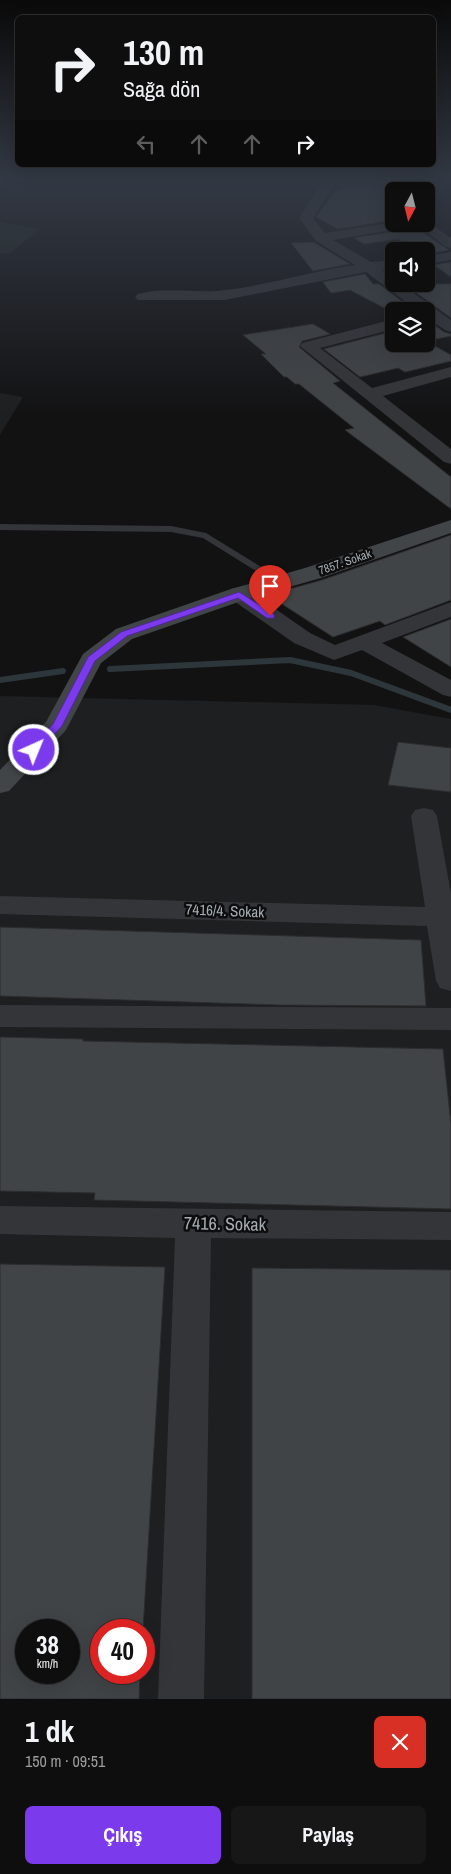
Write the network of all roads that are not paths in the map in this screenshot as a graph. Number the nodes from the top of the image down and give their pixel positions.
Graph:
1 (353, 257) edge
2 (385, 265) edge
3 (369, 267) junction
4 (143, 297) dead end
5 (413, 302) edge
6 (435, 318) edge
7 (385, 326) edge
8 (451, 327) edge
9 (451, 372) edge
10 (370, 394) junction
11 (451, 439) edge
12 (432, 444) junction
13 (451, 458) edge
14 (451, 526) edge
15 (0, 527) edge
16 (281, 582) junction
17 (239, 594) junction
18 (451, 609) edge
19 (364, 642) junction
20 (451, 690) edge
21 (0, 786) edge
22 (424, 816) dead end
23 (0, 905) edge
24 (446, 917) edge
25 (451, 981) edge
26 (0, 1016) edge
27 (451, 1019) edge
28 (0, 1220) edge
29 (192, 1224) junction
30 (451, 1226) edge
31 (181, 1699) edge

1 - 3 street
2 - 3 street
3 - 4 street
3 - 5 street
6 - 8 street
7 - 10 street
9 - 10 street
10 - 12 street
11 - 12 street
12 - 13 street
14 - 16 street, 7857. Sokak
15 - 16 lane
16 - 17 street, 7857. Sokak
17 - 19 street
17 - 21 street, 7857. Sokak
18 - 19 street
19 - 20 street
22 - 24 street
23 - 24 street, 7416/4. Sokak
24 - 25 street
26 - 27 street
28 - 29 street, 7416. Sokak
29 - 30 street, 7416. Sokak
29 - 31 street

